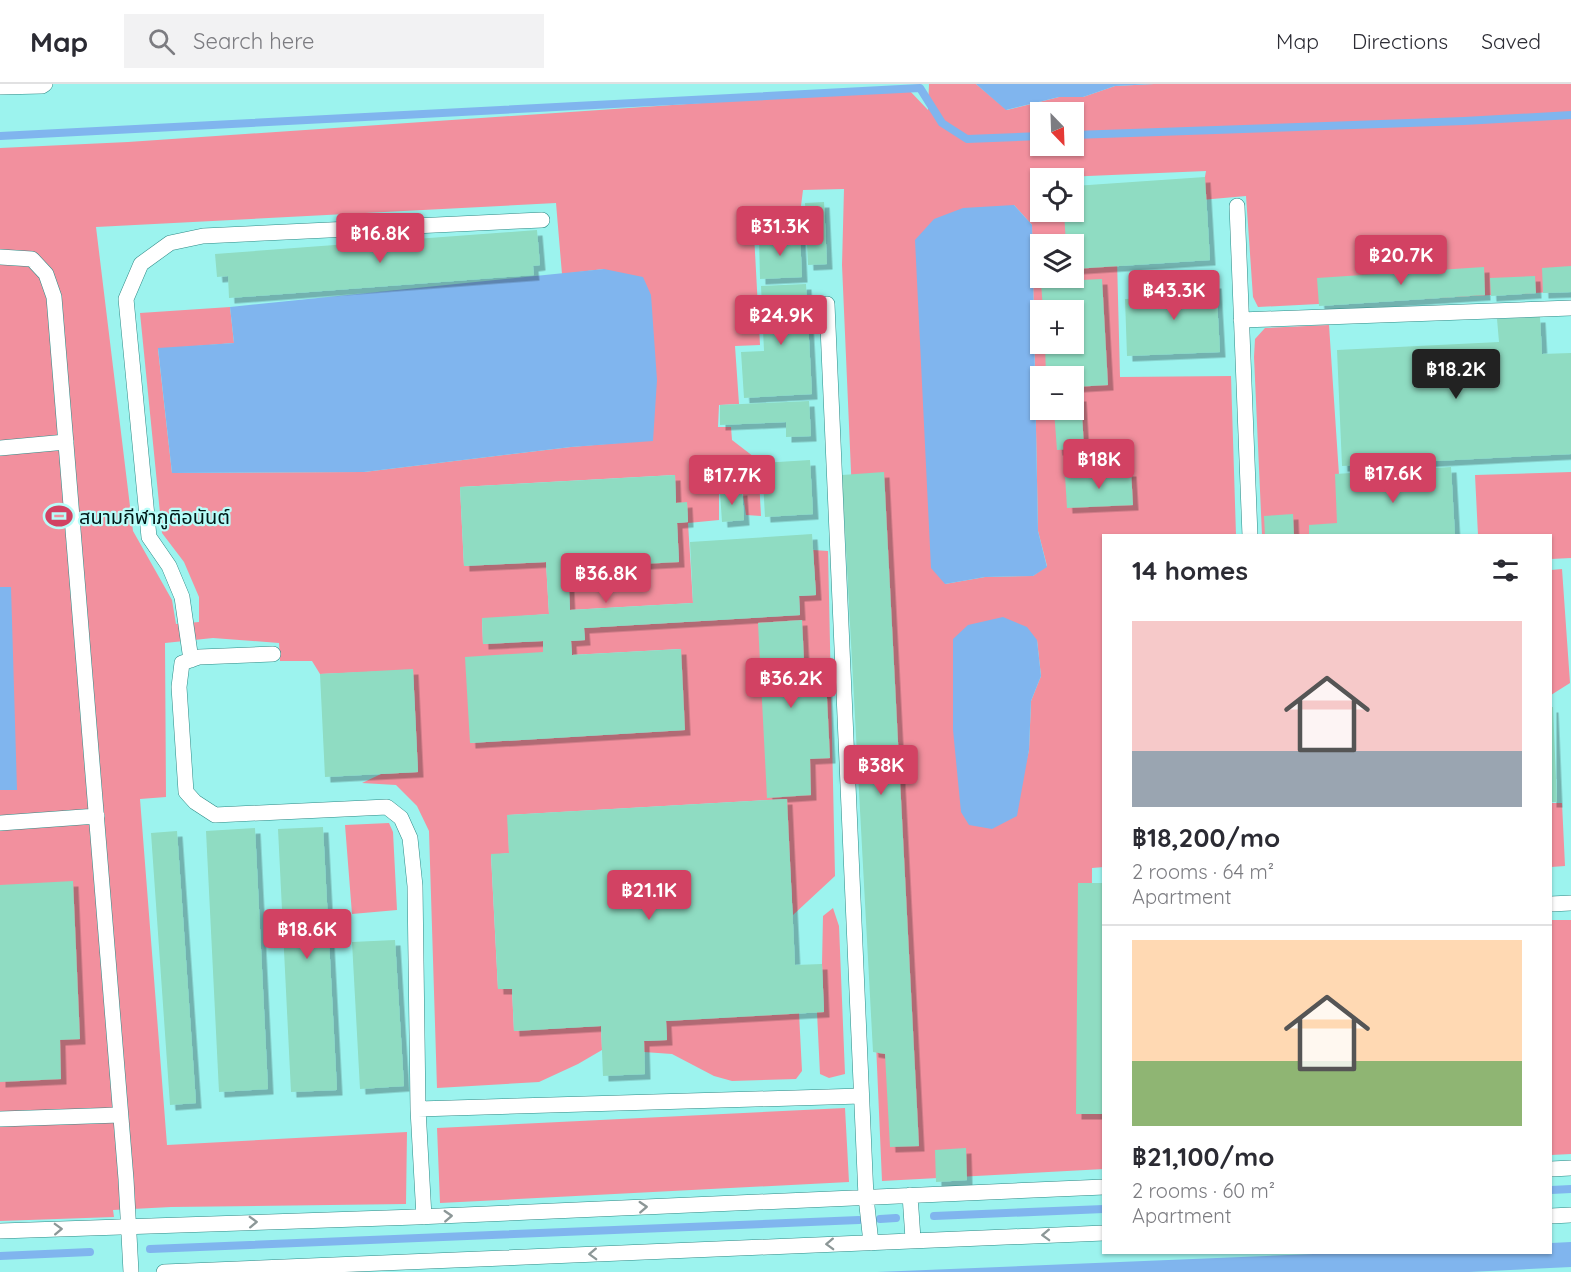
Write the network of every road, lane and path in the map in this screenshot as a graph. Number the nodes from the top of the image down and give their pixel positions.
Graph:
1 (45, 84) edge
2 (0, 87) edge
3 (1237, 206) dead end
4 (542, 220) dead end
5 (0, 257) edge
6 (827, 304) dead end
7 (1571, 308) edge
8 (1241, 320) junction
9 (66, 442) junction
10 (0, 448) edge
11 (1250, 534) edge
12 (273, 654) dead end
13 (191, 660) junction
14 (96, 816) junction
15 (0, 823) edge
16 (1571, 903) edge
17 (1552, 904) edge
18 (861, 1096) junction
19 (418, 1109) junction
20 (120, 1115) junction
21 (0, 1119) edge
22 (1571, 1168) edge
23 (1552, 1169) edge
24 (1102, 1187) edge
25 (910, 1196) junction
26 (866, 1197) junction
27 (1571, 1215) edge
28 (1552, 1216) edge
29 (424, 1217) junction
30 (128, 1226) junction
31 (0, 1231) edge
32 (1102, 1233) edge
33 (913, 1239) junction
34 (871, 1243) junction
35 (131, 1272) edge
36 (164, 1272) edge

1 - 2 lane
3 - 8 lane
4 - 13 lane
5 - 9 lane
6 - 18 lane
7 - 8 lane
8 - 11 lane
9 - 10 lane
9 - 14 lane
12 - 13 lane
13 - 19 lane
14 - 15 lane
14 - 20 lane
16 - 17 lane
18 - 19 lane
18 - 26 lane
19 - 29 lane
20 - 21 lane
20 - 30 lane
22 - 23 lane
24 - 25 lane
25 - 26 lane
25 - 33 lane
29 -> 26 lane
26 - 34 lane
27 - 28 lane
30 -> 29 lane
31 -> 30 lane
30 - 35 lane
32 -> 33 lane
33 - 34 lane
34 -> 36 lane

